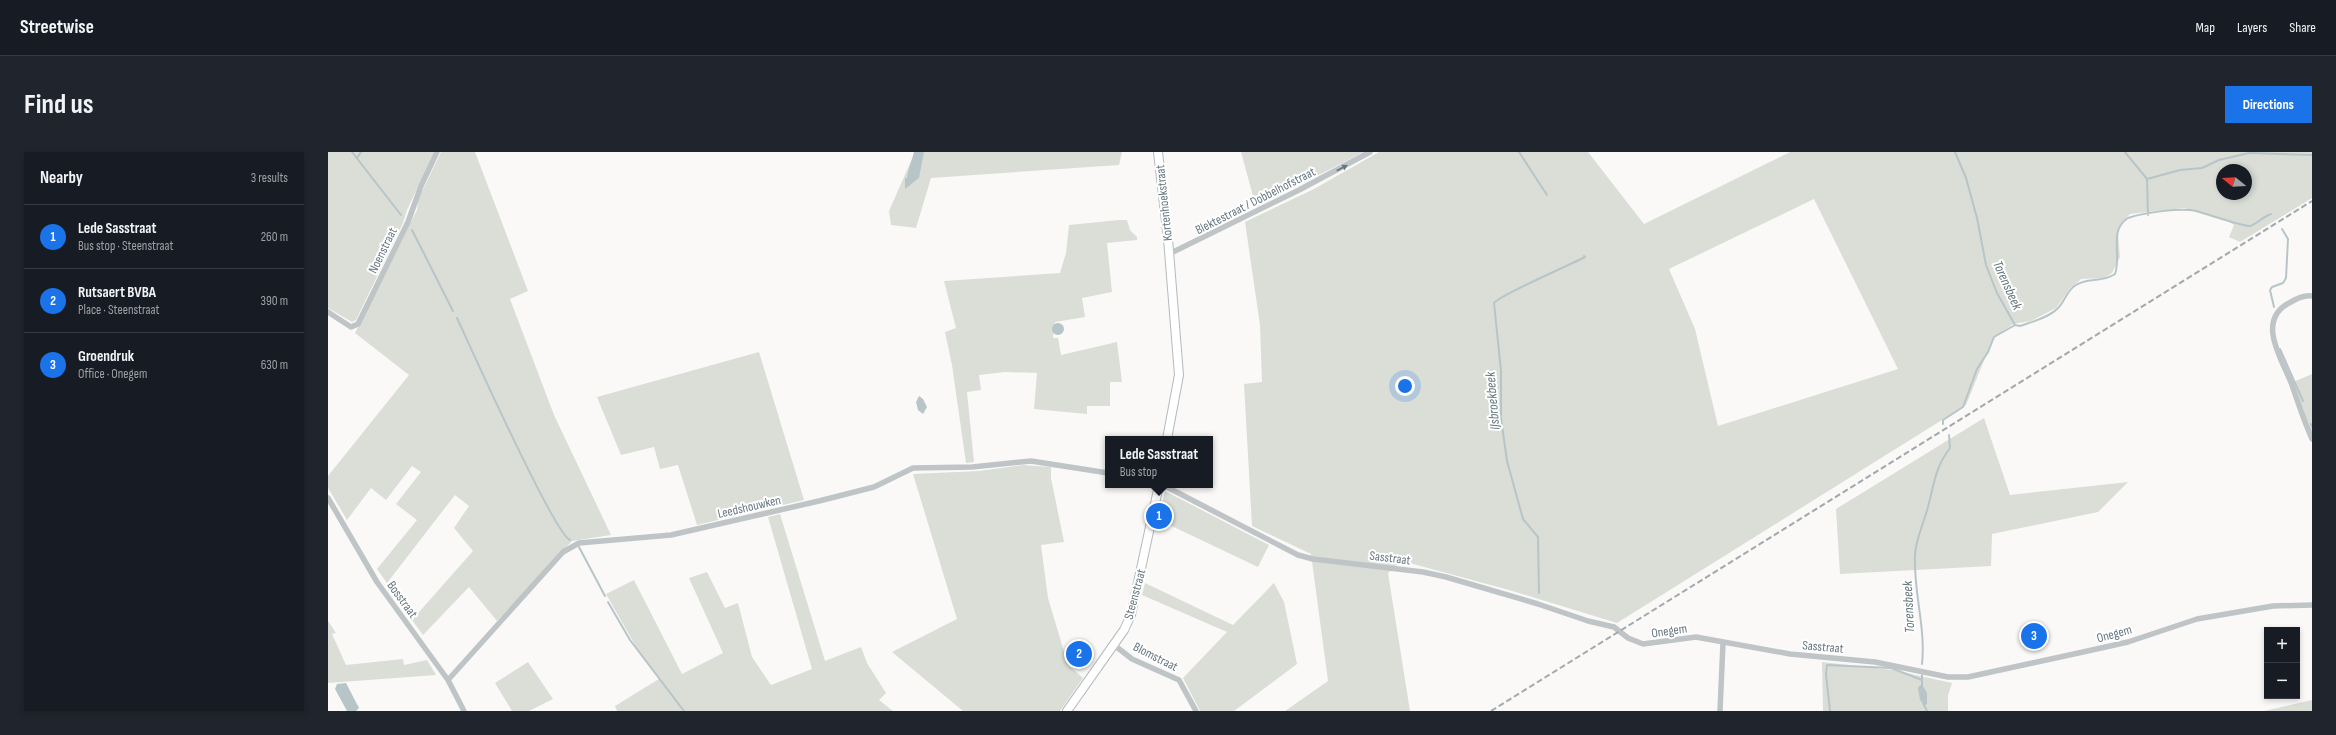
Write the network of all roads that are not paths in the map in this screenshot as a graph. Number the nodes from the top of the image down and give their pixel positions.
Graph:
1 (437, 152) edge
2 (1158, 152) edge
3 (1370, 152) edge
4 (1169, 254) junction
5 (2312, 296) edge
6 (328, 312) edge
7 (1169, 436) edge
8 (2312, 439) edge
9 (1105, 473) edge
10 (1158, 488) edge
11 (1169, 488) edge
12 (328, 498) edge
13 (2312, 605) edge
14 (1622, 632) joint
15 (1723, 643) junction
16 (1114, 645) junction
17 (1921, 671) joint
18 (448, 680) junction
19 (464, 711) edge
20 (1067, 711) edge
21 (1196, 711) edge
22 (1720, 711) edge

1 - 6 street, Noenstraat
2 - 4 street, Kortenhoekstraat
4 -> 3 street, Blektestraat / Dobbelhofstraat
4 - 7 street
5 - 8 street
9 - 18 street, Leedshouwken
10 - 16 street, Steenstraat
11 - 14 street, Sasstraat
12 - 18 street, Bosstraat
13 - 17 street, Onegem
14 - 15 street, Onegem
15 - 17 street, Sasstraat
15 - 22 street
16 - 20 street, Steenstraat
16 - 21 street, Blomstraat
18 - 19 street, Bosstraat

